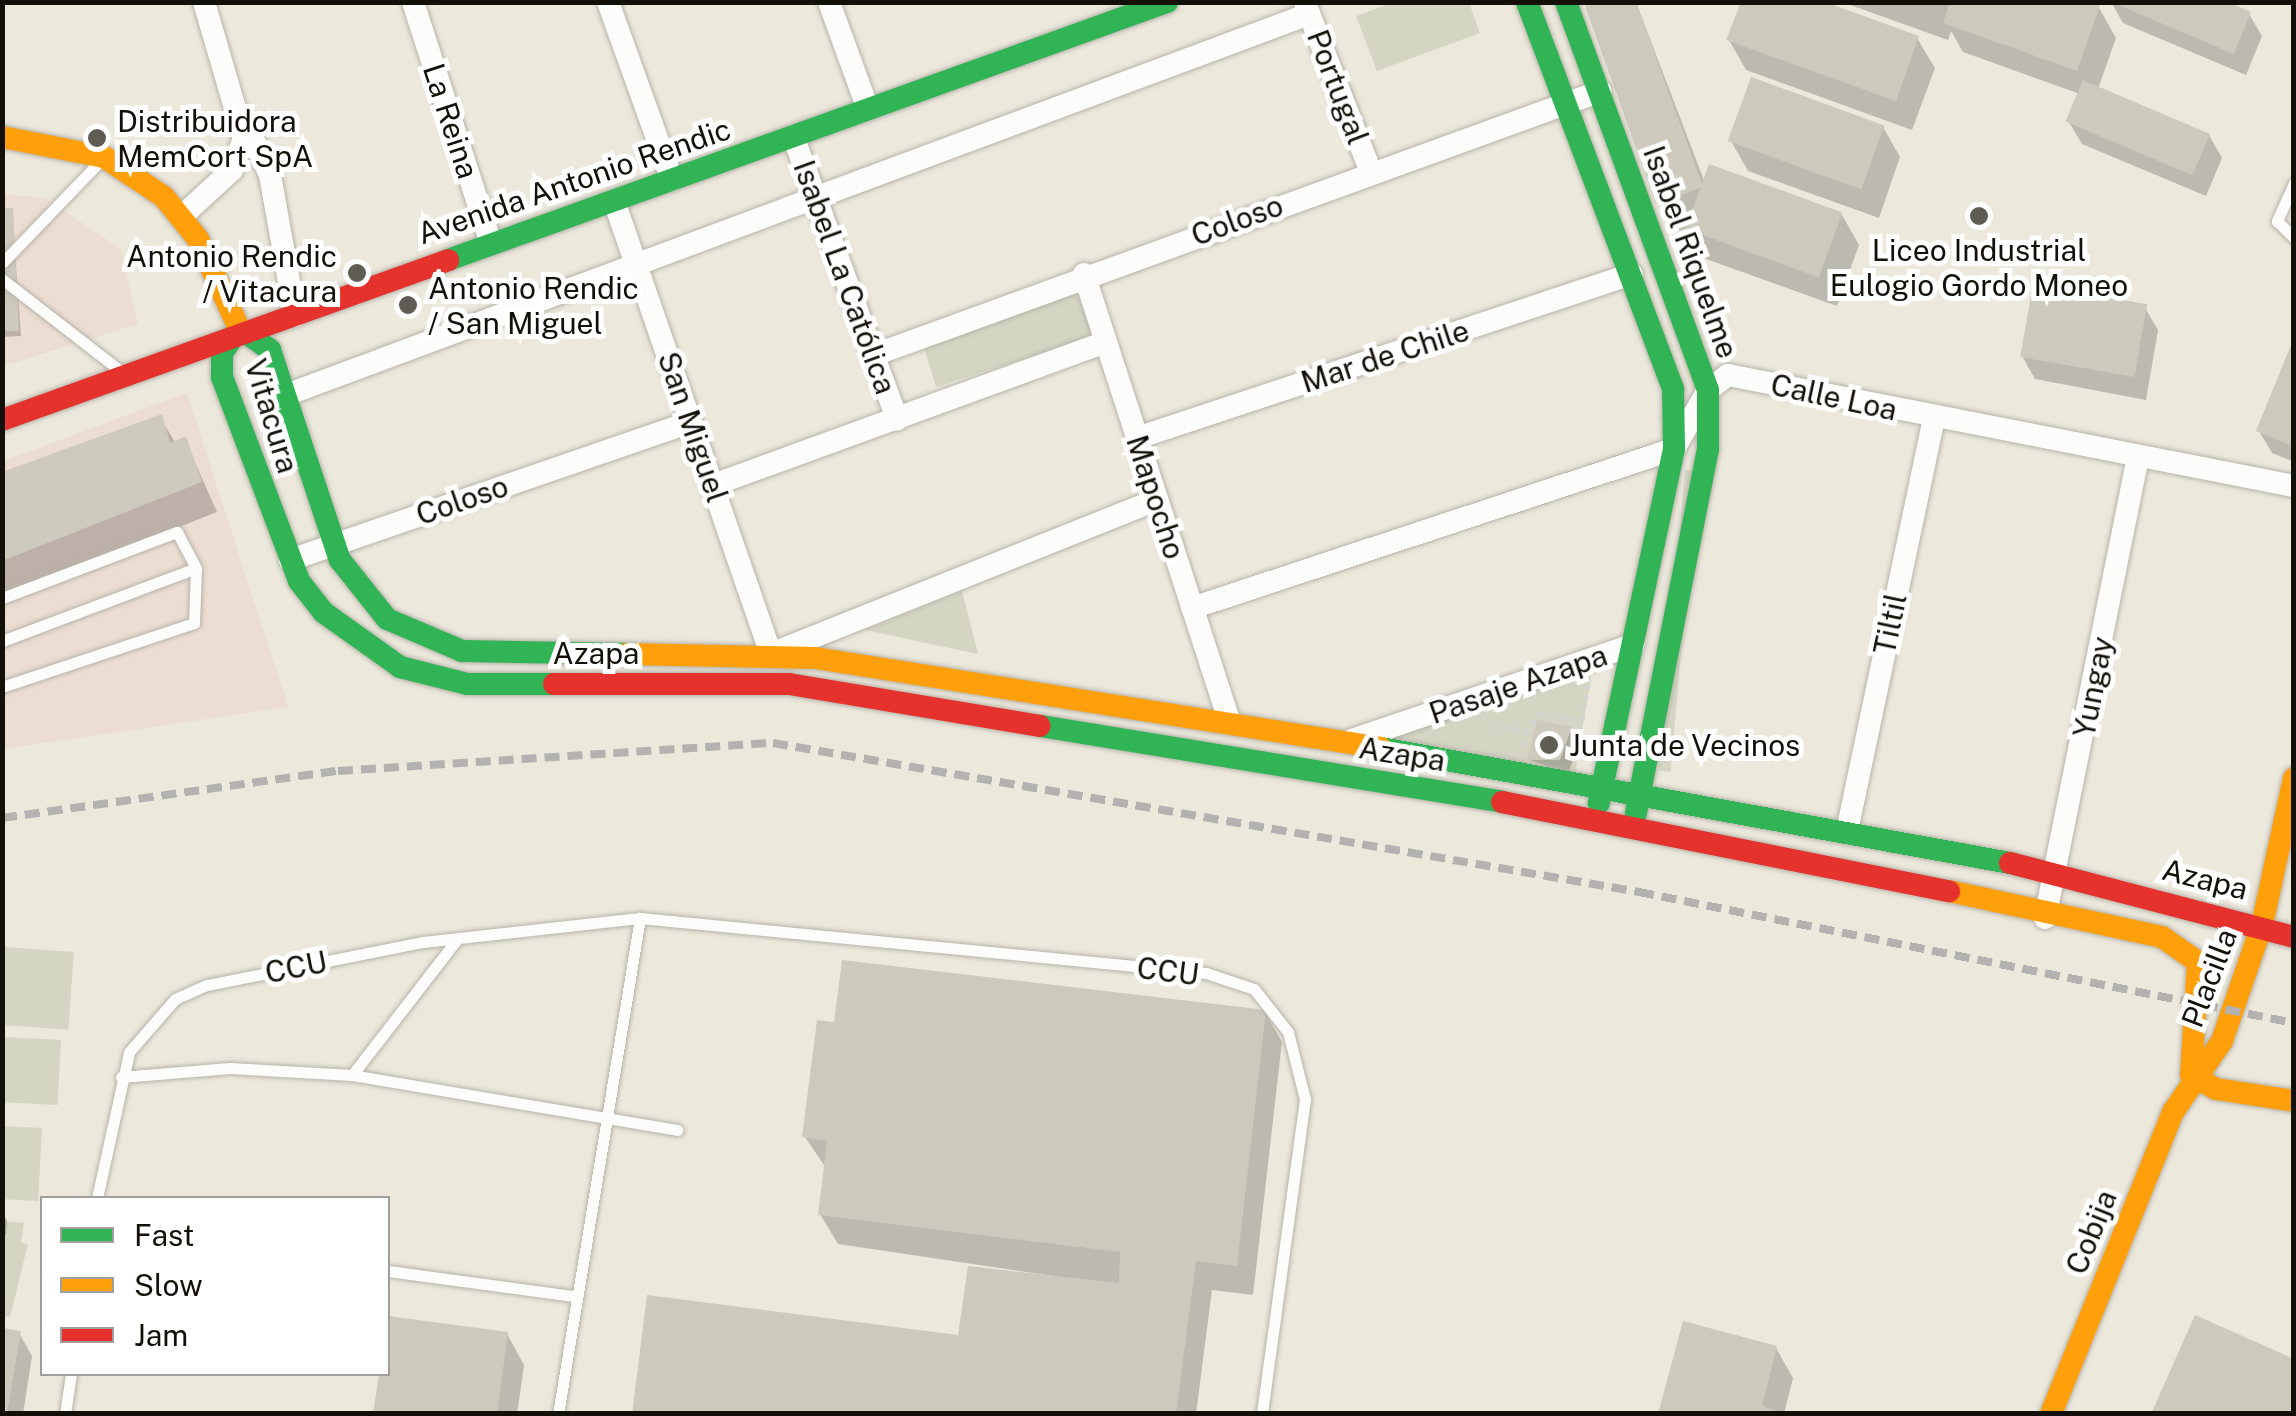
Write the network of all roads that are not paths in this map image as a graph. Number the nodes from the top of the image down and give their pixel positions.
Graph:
1 (204, 2) edge
2 (413, 2) edge
3 (608, 2) edge
4 (829, 2) edge
5 (1167, 2) edge
6 (1527, 2) edge
7 (1566, 2) edge
8 (1307, 8) edge
9 (1601, 91) junction
10 (1566, 107) junction
11 (240, 109) junction
12 (868, 109) junction
13 (793, 136) junction
14 (2, 138) edge
15 (104, 157) junction
16 (232, 170) junction
17 (1370, 172) junction
18 (270, 175) junction
19 (672, 180) junction
20 (2294, 182) edge
21 (813, 194) junction
22 (614, 201) junction
23 (182, 216) junction
24 (2294, 238) edge
25 (490, 240) junction
26 (635, 259) junction
27 (2, 263) edge
28 (1084, 274) junction
29 (1632, 274) junction
30 (2, 280) edge
31 (295, 316) junction
32 (239, 328) junction
33 (1106, 342) junction
34 (874, 355) junction
35 (126, 376) junction
36 (1708, 390) junction
37 (286, 394) junction
38 (896, 418) junction
39 (1934, 418) junction
40 (2, 420) edge
41 (691, 422) junction
42 (1137, 438) junction
43 (1674, 449) junction
44 (2138, 456) junction
45 (713, 485) junction
46 (2294, 486) edge
47 (1157, 500) junction
48 (332, 543) junction
49 (290, 560) junction
50 (196, 568) junction
51 (2, 598) edge
52 (1192, 608) junction
53 (387, 619) joint
54 (2, 641) edge
55 (1632, 645) junction
56 (367, 647) joint
57 (771, 654) junction
58 (2, 687) edge
59 (1229, 720) junction
60 (1346, 742) junction
61 (2294, 778) edge
62 (1602, 785) junction
63 (1640, 793) junction
64 (1596, 817) junction
65 (1634, 824) junction
66 (1847, 831) junction
67 (2056, 872) junction
68 (640, 918) junction
69 (2046, 918) junction
70 (2262, 925) junction
71 (2294, 937) edge
72 (458, 938) junction
73 (2192, 1075) junction
74 (352, 1076) junction
75 (121, 1077) junction
76 (2294, 1101) edge
77 (602, 1111) junction
78 (676, 1130) dead end
79 (97, 1196) edge
80 (390, 1271) edge
81 (572, 1296) junction
82 (71, 1376) edge
83 (65, 1414) edge
84 (558, 1414) edge
85 (1262, 1414) edge
86 (2050, 1414) edge

1 - 11 street
2 - 25 street, La Reina
3 - 19 street
4 - 12 street
5 - 12 street, Avenida Antonio Rendic
6 - 10 street, Isabel Riquelme
7 - 9 street, Isabel Riquelme
8 - 17 street, Portugal
8 - 21 street
9 - 10 street, Coloso
9 - 36 street, Isabel Riquelme
10 - 17 street, Coloso
10 - 29 street, Isabel Riquelme
11 - 16 street
11 - 18 street
12 - 13 street, Avenida Antonio Rendic
13 - 19 street, Avenida Antonio Rendic
13 - 21 street, Isabel La Católica
14 - 15 street
15 - 23 street
15 - 27 lane
16 - 18 street
16 - 23 street
17 - 28 street, Coloso
18 - 31 street
19 - 22 street, Avenida Antonio Rendic
20 - 24 lane
21 - 26 street
21 - 34 street, Isabel La Católica
22 - 25 street, Avenida Antonio Rendic
22 - 26 street, San Miguel
23 - 32 street
25 - 31 street, Avenida Antonio Rendic
26 - 37 street
26 - 41 street, San Miguel
28 - 33 street, Mapocho
28 - 34 street, Coloso
29 - 42 street, Mar de Chile
29 - 43 street, Isabel Riquelme
30 - 35 lane
31 - 32 street, Avenida Antonio Rendic
32 - 35 street, Avenida Antonio Rendic
32 - 37 street, Vitacura
32 - 49 street, Vitacura
33 - 38 street
33 - 42 street, Mapocho
34 - 38 street, Isabel La Católica
35 - 40 street, Avenida Antonio Rendic
36 - 39 street, Calle Loa
36 - 43 street
36 - 63 street, Isabel Riquelme
37 - 48 street, Vitacura
38 - 45 street
39 - 44 street, Calle Loa
39 - 66 street, Tiltil
41 - 45 street, San Miguel
41 - 48 street, Coloso
42 - 47 street, Mapocho
43 - 52 street
43 - 55 street, Isabel Riquelme
44 - 46 street, Calle Loa
44 - 67 street, Yungay
45 - 57 street, San Miguel
47 - 52 street, Mapocho
47 - 57 street
48 - 49 street, Coloso
48 - 53 street, Vitacura
49 - 56 street, Vitacura
50 - 51 lane
50 - 54 lane
50 - 58 lane
52 - 59 street, Mapocho
53 - 57 street, Azapa
55 - 60 street, Pasaje Azapa
55 - 62 street, Isabel Riquelme
56 - 64 street, Azapa
57 - 59 street, Azapa
59 - 60 street, Azapa
60 - 62 street, Azapa
61 - 70 street, Placilla
62 - 63 street, Azapa
62 - 64 street, Isabel Riquelme
63 - 65 street, Isabel Riquelme
63 - 66 street, Azapa
64 - 65 street, Azapa
65 - 69 street, Azapa
66 - 67 street, Azapa
67 - 69 street, Yungay
67 - 70 street, Azapa
68 - 72 lane, CCU
68 - 77 lane
68 - 85 lane, CCU
69 - 73 street, Azapa
70 - 71 street, Azapa
70 - 73 street, Placilla
72 - 74 lane
72 - 75 lane, CCU
73 - 76 street
73 - 86 street, Cobija
74 - 75 lane
74 - 77 lane
75 - 79 lane, CCU
77 - 78 lane
77 - 81 lane
80 - 81 lane
81 - 84 lane
82 - 83 lane

